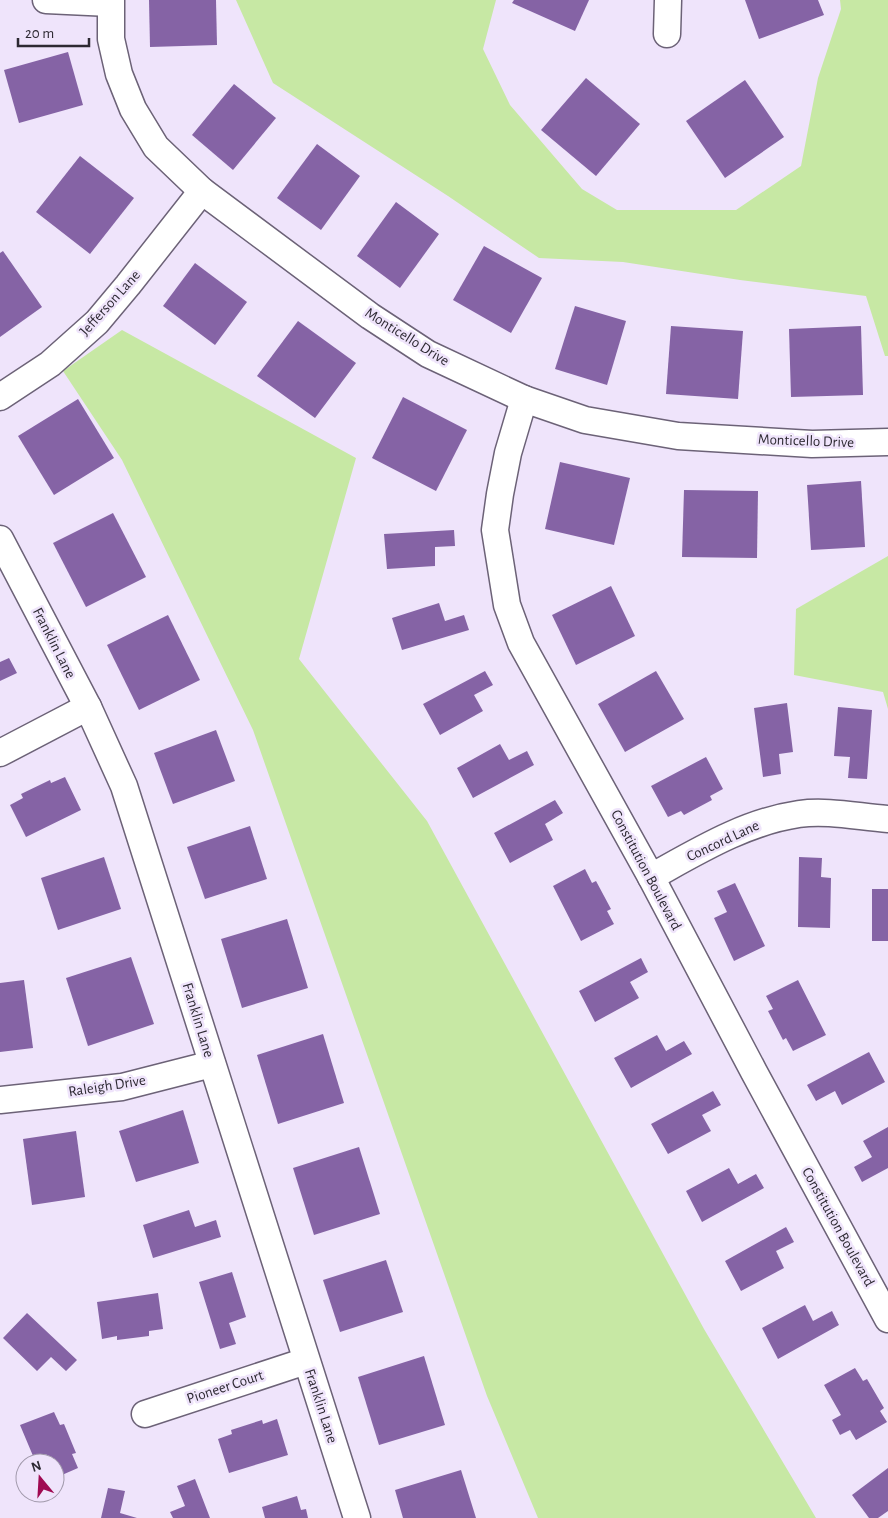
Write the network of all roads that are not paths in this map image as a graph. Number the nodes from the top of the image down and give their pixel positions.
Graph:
1 (46, 0) edge
2 (668, 0) edge
3 (110, 2) edge
4 (667, 34) dead end
5 (202, 191) junction
6 (0, 397) edge
7 (524, 399) junction
8 (888, 442) edge
9 (0, 539) edge
10 (88, 707) junction
11 (0, 753) edge
12 (888, 818) edge
13 (651, 877) junction
14 (212, 1064) junction
15 (0, 1100) edge
16 (888, 1319) edge
17 (306, 1361) junction
18 (145, 1414) dead end
19 (357, 1518) edge

1 - 3 street
2 - 4 street
3 - 5 street, Monticello Drive
5 - 6 street, Jefferson Lane
5 - 7 street, Monticello Drive
7 - 8 street, Monticello Drive
7 - 13 street, Constitution Boulevard
9 - 10 street, Franklin Lane
10 - 11 street
10 - 14 street, Franklin Lane
12 - 13 street, Concord Lane
13 - 16 street, Constitution Boulevard
14 - 15 street, Raleigh Drive
14 - 17 street, Franklin Lane
17 - 18 street, Pioneer Court
17 - 19 street, Franklin Lane

